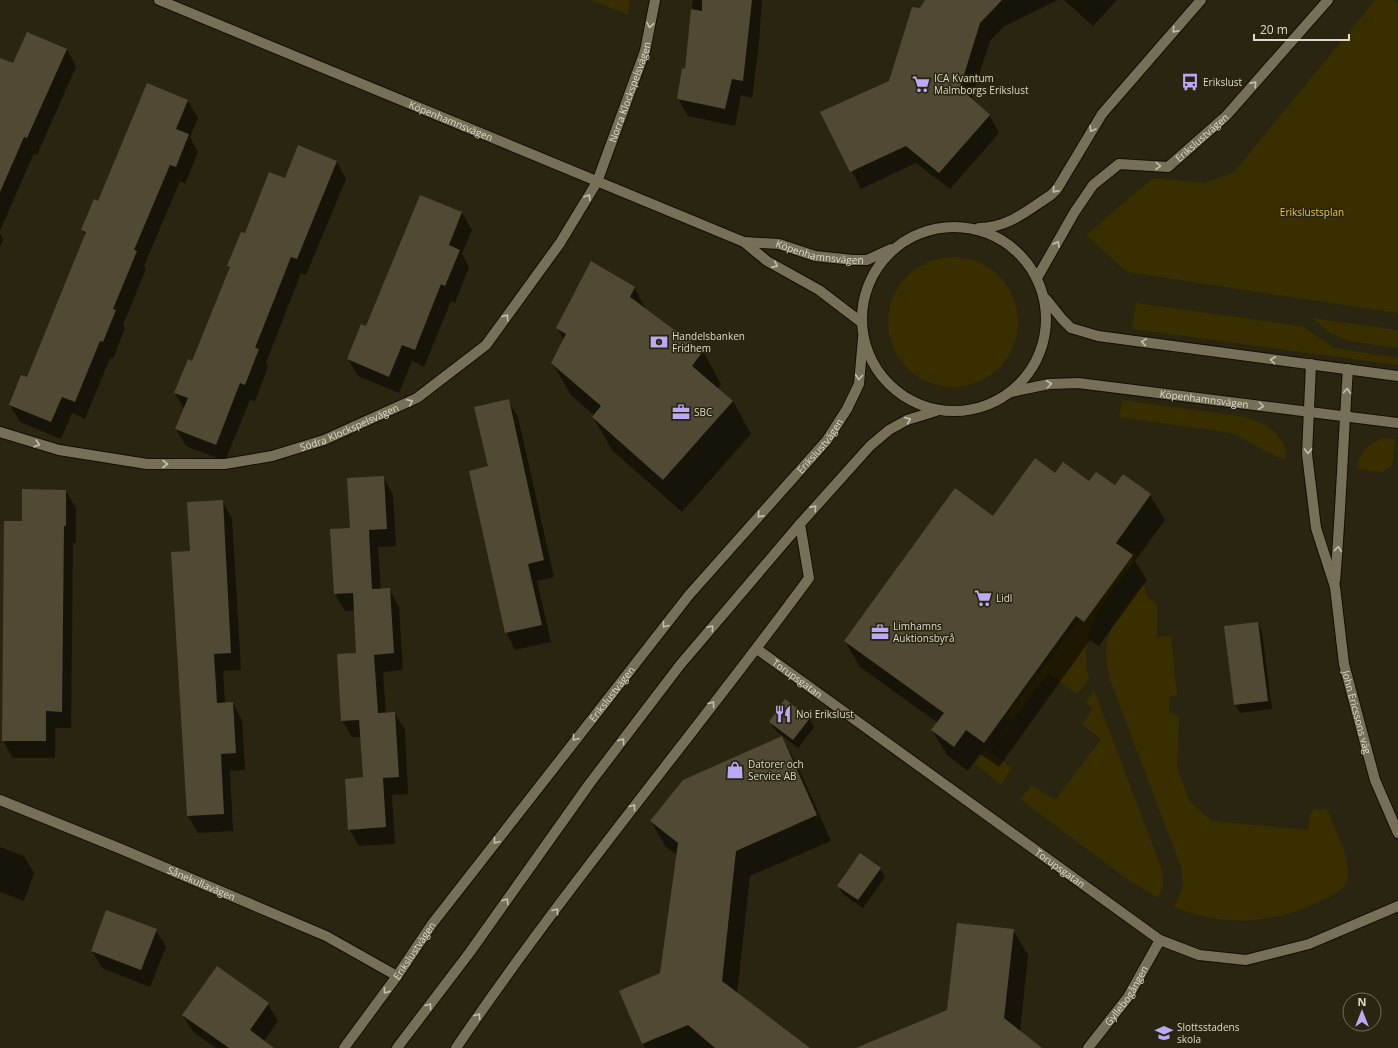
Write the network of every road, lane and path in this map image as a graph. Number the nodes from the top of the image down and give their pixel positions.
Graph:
1 (159, 0) edge
2 (655, 0) edge
3 (1201, 0) edge
4 (1328, 0) edge
5 (597, 182) junction
6 (970, 228) junction
7 (744, 242) junction
8 (894, 247) junction
9 (1037, 278) junction
10 (1046, 299) junction
11 (861, 322) junction
12 (863, 338) junction
13 (1312, 364) junction
14 (1348, 369) junction
15 (1398, 376) edge
16 (1011, 392) junction
17 (936, 411) junction
18 (1308, 412) junction
19 (1345, 416) junction
20 (1398, 423) edge
21 (0, 432) edge
22 (800, 524) junction
23 (1335, 587) junction
24 (757, 649) junction
25 (0, 800) edge
26 (1398, 833) edge
27 (1398, 906) edge
28 (1160, 940) junction
29 (397, 976) junction
30 (344, 1048) edge
31 (397, 1048) edge
32 (456, 1048) edge
33 (1088, 1048) edge

1 - 5 street, Köpenhamnsvägen
2 -> 5 street, Norra Klockspelsvägen
3 -> 6 street
9 -> 4 street, Erikslustvägen
5 - 7 street, Köpenhamnsvägen
21 -> 5 street, Södra Klockspelsvägen
6 - 8 street, Köpenhamnsvägen
6 - 9 street, Köpenhamnsvägen
7 - 8 street, Köpenhamnsvägen
7 -> 11 street, Köpenhamnsvägen
8 - 11 street, Köpenhamnsvägen
9 - 10 street, Köpenhamnsvägen
13 -> 10 street, Köpenhamnsvägen
10 - 16 street, Köpenhamnsvägen
11 - 12 street, Köpenhamnsvägen
12 - 17 street, Köpenhamnsvägen
12 -> 29 street, Erikslustvägen
13 - 14 street, Köpenhamnsvägen
13 - 18 street, John Ericssons väg
14 - 15 street, Köpenhamnsvägen
19 -> 14 street, John Ericssons väg
16 - 17 street, Köpenhamnsvägen
16 -> 18 street, Köpenhamnsvägen
22 -> 17 street
18 - 19 street, Köpenhamnsvägen
18 -> 23 street, John Ericssons väg
19 - 20 street, Köpenhamnsvägen
23 -> 19 street, John Ericssons väg
22 - 24 street
31 -> 22 street
23 - 26 street, John Ericssons väg
24 - 28 street, Torupsgatan
32 -> 24 street
25 - 29 street, Sånekullavägen
27 - 28 street, Torupsgatan
28 - 33 street, Gyllebogången
29 -> 30 street, Erikslustvägen

